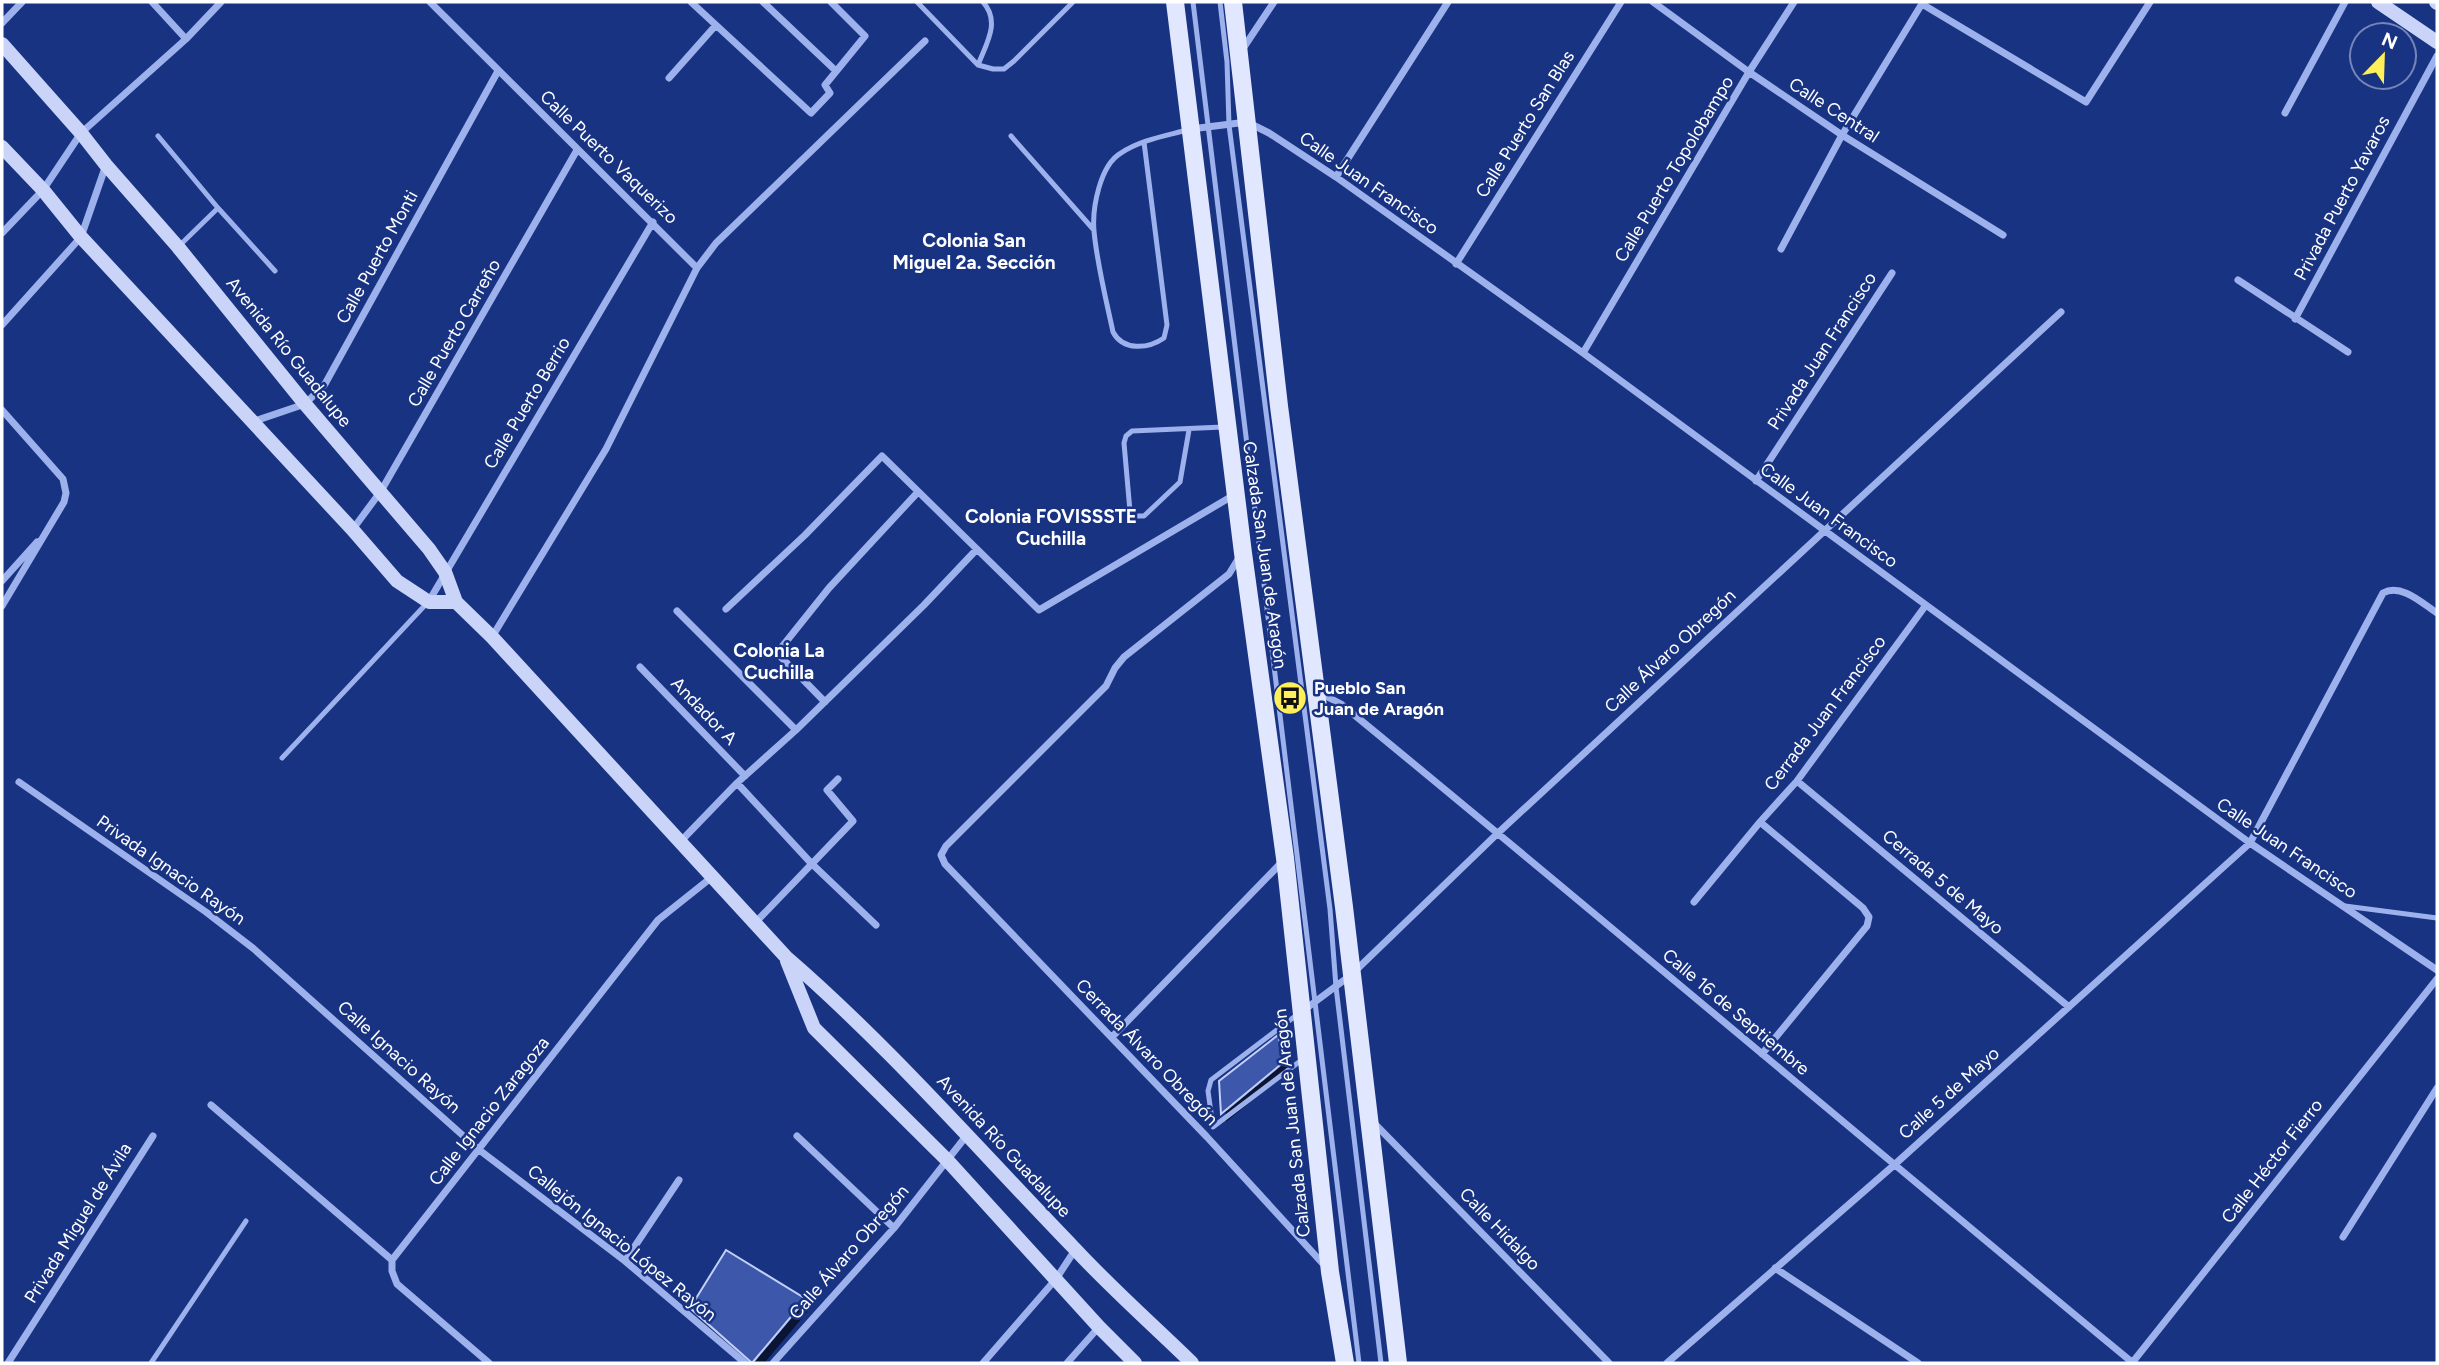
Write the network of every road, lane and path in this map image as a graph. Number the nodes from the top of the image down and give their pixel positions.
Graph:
1 (22, 2) edge
2 (152, 2) edge
3 (221, 2) edge
4 (430, 2) edge
5 (691, 2) edge
6 (763, 2) edge
7 (831, 2) edge
8 (917, 2) edge
9 (983, 2) edge
10 (1073, 2) edge
11 (1175, 2) edge
12 (1193, 2) edge
13 (1220, 2) edge
14 (1233, 2) edge
15 (1274, 2) edge
16 (1448, 2) edge
17 (1621, 2) edge
18 (1653, 2) edge
19 (1794, 2) edge
20 (2150, 2) edge
21 (2345, 2) edge
22 (2378, 2) edge
23 (1923, 3) edge
24 (2, 23) edge
25 (716, 25) junction
26 (186, 39) junction
27 (925, 41) dead end
28 (2437, 42) edge
29 (2, 44) edge
30 (1240, 54) junction
31 (2437, 56) edge
32 (978, 65) junction
33 (498, 71) junction
34 (836, 71) junction
35 (1749, 72) junction
36 (669, 78) dead end
37 (2285, 113) dead end
38 (1247, 122) junction
39 (1229, 125) junction
40 (1199, 128) junction
41 (81, 133) junction
42 (1842, 135) junction
43 (158, 136) dead end
44 (1011, 136) dead end
45 (1144, 142) junction
46 (2, 147) edge
47 (578, 150) junction
48 (106, 165) junction
49 (1336, 177) junction
50 (43, 190) junction
51 (218, 208) junction
52 (653, 222) junction
53 (1093, 229) junction
54 (2, 233) edge
55 (2003, 235) dead end
56 (81, 237) junction
57 (178, 247) junction
58 (1781, 249) dead end
59 (1456, 264) junction
60 (697, 268) junction
61 (275, 271) dead end
62 (1892, 273) dead end
63 (2238, 281) dead end
64 (2061, 312) dead end
65 (2, 315) edge
66 (2295, 318) junction
67 (2, 325) edge
68 (2348, 352) dead end
69 (1583, 353) junction
70 (305, 404) junction
71 (2, 410) edge
72 (252, 422) junction
73 (1227, 426) junction
74 (1189, 430) junction
75 (1756, 481) junction
76 (381, 491) junction
77 (918, 492) junction
78 (1236, 494) junction
79 (50, 528) junction
80 (1824, 529) junction
81 (352, 530) junction
82 (977, 549) junction
83 (1243, 553) junction
84 (445, 572) junction
85 (2, 581) edge
86 (429, 601) junction
87 (456, 602) junction
88 (1926, 604) junction
89 (2, 606) edge
90 (726, 609) dead end
91 (677, 611) dead end
92 (2437, 613) edge
93 (492, 637) junction
94 (640, 667) dead end
95 (1314, 690) junction
96 (825, 702) junction
97 (796, 730) junction
98 (282, 758) dead end
99 (745, 776) junction
100 (838, 779) dead end
101 (1797, 781) junction
102 (19, 782) dead end
103 (737, 783) junction
104 (1760, 822) junction
105 (1498, 833) junction
106 (681, 841) junction
107 (2250, 843) junction
108 (1285, 858) junction
109 (811, 863) junction
110 (712, 877) junction
111 (1693, 902) dead end
112 (2345, 906) junction
113 (2437, 918) edge
114 (755, 923) junction
115 (876, 925) dead end
116 (786, 957) junction
117 (2437, 970) edge
118 (1351, 975) junction
119 (2437, 979) edge
120 (1336, 987) junction
121 (300, 989) joint
122 (2069, 1007) junction
123 (1308, 1008) junction
124 (1112, 1037) junction
125 (1762, 1054) junction
126 (1307, 1056) junction
127 (2437, 1088) edge
128 (211, 1105) dead end
129 (1367, 1116) junction
130 (1213, 1127) junction
131 (968, 1134) junction
132 (153, 1136) dead end
133 (797, 1136) dead end
134 (1207, 1137) junction
135 (478, 1149) junction
136 (947, 1160) junction
137 (1893, 1166) junction
138 (679, 1180) dead end
139 (246, 1221) dead end
140 (894, 1228) junction
141 (2343, 1237) dead end
142 (1075, 1250) junction
143 (392, 1260) junction
144 (625, 1261) junction
145 (1775, 1268) junction
146 (1330, 1272) junction
147 (1056, 1279) junction
148 (1099, 1327) junction
149 (8, 1363) edge
150 (151, 1363) edge
151 (489, 1363) edge
152 (745, 1363) edge
153 (773, 1363) edge
154 (984, 1363) edge
155 (1067, 1363) edge
156 (1135, 1363) edge
157 (1192, 1363) edge
158 (1345, 1363) edge
159 (1359, 1363) edge
160 (1381, 1363) edge
161 (1398, 1363) edge
162 (1609, 1363) edge
163 (1667, 1363) edge
164 (1918, 1363) edge
165 (2132, 1363) edge

1 - 24 street
2 - 26 street
3 - 26 street
4 - 33 street, Calle Puerto Vaquerizo
5 - 25 street
6 - 34 street
7 - 34 street
8 - 32 lane
9 - 32 lane
10 - 32 lane
11 - 40 main road, Calzada San Juan de Aragón
12 - 40 lane
13 - 39 lane
14 - 30 main road, Calzada San Juan de Aragón
15 - 30 street
16 - 49 street
17 - 59 street, Calle Puerto San Blas
18 - 35 street, Calle Central
19 - 35 street, Calle Puerto Topolobampo
20 - 23 street
21 - 37 street
22 - 28 street
23 - 42 street
25 - 34 street
25 - 36 street
26 - 41 street
27 - 60 street
29 - 41 street, Avenida Río Guadalupe
30 - 38 main road, Calzada San Juan de Aragón
31 - 66 street, Privada Puerto Yavaros
33 - 47 street, Calle Puerto Vaquerizo
33 - 70 street, Calle Puerto Monti
35 - 42 street, Calle Central
35 - 69 street, Calle Puerto Topolobampo
38 - 39 street
38 - 49 street, Calle Juan Francisco
38 - 95 main road, Calzada San Juan de Aragón
39 - 40 street
39 - 120 lane
40 - 45 lane
40 - 73 main road, Calzada San Juan de Aragón
40 - 123 lane
41 - 48 street, Avenida Río Guadalupe
41 - 50 street
42 - 55 street, Calle Central
42 - 58 street
43 - 51 lane
44 - 53 lane
45 - 53 lane
45 - 53 lane
46 - 50 street
47 - 52 street, Calle Puerto Vaquerizo
47 - 76 street, Calle Puerto Carreño
48 - 56 street
48 - 57 street, Avenida Río Guadalupe
49 - 59 street, Calle Juan Francisco
50 - 54 street
50 - 56 street
51 - 57 lane
51 - 61 lane
52 - 60 street, Calle Puerto Vaquerizo
52 - 84 street, Calle Puerto Berrio
56 - 67 street
56 - 72 street
57 - 70 street, Avenida Río Guadalupe
59 - 69 street, Calle Juan Francisco
60 - 93 street
62 - 75 street, Privada Juan Francisco
63 - 66 street
64 - 80 street, Calle Álvaro Obregón
65 - 67 street
66 - 68 street
69 - 75 street, Calle Juan Francisco
70 - 72 street, Calle Puerto Monti
70 - 76 street, Avenida Río Guadalupe
71 - 79 street
72 - 81 street
73 - 74 lane
73 - 78 main road, Calzada San Juan de Aragón
74 - 74 lane
75 - 80 street, Calle Juan Francisco
76 - 81 street, Calle Puerto Carreño
76 - 84 street, Avenida Río Guadalupe
77 - 82 street
77 - 90 street
77 - 96 street
78 - 82 street
78 - 83 main road, Calzada San Juan de Aragón
79 - 85 street
79 - 89 street
80 - 88 street, Calle Juan Francisco
80 - 105 street, Calle Álvaro Obregón
81 - 86 street
82 - 96 street
83 - 108 main road, Calzada San Juan de Aragón
83 - 124 street, Cerrada Álvaro Obregón
84 - 86 street, Calle Puerto Berrio
84 - 87 street, Avenida Río Guadalupe
86 - 87 street
86 - 98 lane
87 - 93 street, Avenida Río Guadalupe
88 - 101 street, Cerrada Juan Francisco
88 - 107 street, Calle Juan Francisco
91 - 97 street
92 - 107 street
93 - 106 street, Avenida Río Guadalupe
94 - 99 street, Andador A
95 - 105 street, Calle 16 de Septiembre
95 - 118 main road, Calzada San Juan de Aragón
96 - 97 street
97 - 99 street
99 - 103 street
100 - 109 street
101 - 104 street, Cerrada Juan Francisco
101 - 122 street, Cerrada 5 de Mayo
102 - 121 street, Privada Ignacio Rayón
103 - 106 street
103 - 109 street
104 - 111 street, Cerrada Juan Francisco
104 - 125 street
105 - 118 street, Calle Álvaro Obregón
105 - 125 street, Calle 16 de Septiembre
106 - 110 street, Avenida Río Guadalupe
107 - 112 street, Calle Juan Francisco
107 - 122 street, Calle 5 de Mayo
108 - 123 main road, Calzada San Juan de Aragón
108 - 124 street
109 - 114 street
109 - 115 street
110 - 114 street, Avenida Río Guadalupe
110 - 135 street, Calle Ignacio Zaragoza
112 - 113 lane
112 - 117 street, Calle Juan Francisco
114 - 116 street, Avenida Río Guadalupe
116 - 131 street, Avenida Río Guadalupe
116 - 136 street, Avenida Río Guadalupe
118 - 120 street, Calle Álvaro Obregón
118 - 129 main road, Calzada San Juan de Aragón
119 - 165 street, Calle Héctor Fierro
120 - 123 street, Calle Álvaro Obregón
120 - 160 lane
121 - 135 street, Calle Ignacio Rayón
122 - 137 street, Calle 5 de Mayo
123 - 126 main road, Calzada San Juan de Aragón
123 - 130 lane
123 - 159 lane
124 - 134 street, Cerrada Álvaro Obregón
125 - 137 street, Calle 16 de Septiembre
126 - 130 lane
126 - 146 main road, Calzada San Juan de Aragón
127 - 141 street
128 - 143 street
129 - 161 main road, Calzada San Juan de Aragón
129 - 162 street, Calle Hidalgo
130 - 134 lane
131 - 136 street, Calle Álvaro Obregón
131 - 142 street, Avenida Río Guadalupe
132 - 149 street, Privada Miguel de Ávila
133 - 140 street
134 - 146 street, Cerrada Álvaro Obregón
135 - 143 street, Calle Ignacio Zaragoza
135 - 144 street, Callejón Ignacio López Rayón
136 - 140 street, Calle Álvaro Obregón
136 - 147 street, Avenida Río Guadalupe
137 - 145 street, Calle 5 de Mayo
137 - 165 street, Calle 16 de Septiembre
138 - 144 street
139 - 150 lane
140 - 153 street, Calle Álvaro Obregón
142 - 147 street
142 - 157 street, Avenida Río Guadalupe
143 - 151 street
144 - 152 street, Callejón Ignacio López Rayón
145 - 163 street, Calle 5 de Mayo
145 - 164 street
146 - 158 main road, Calzada San Juan de Aragón
147 - 148 street, Avenida Río Guadalupe
147 - 154 street
148 - 155 street
148 - 156 street, Avenida Río Guadalupe

